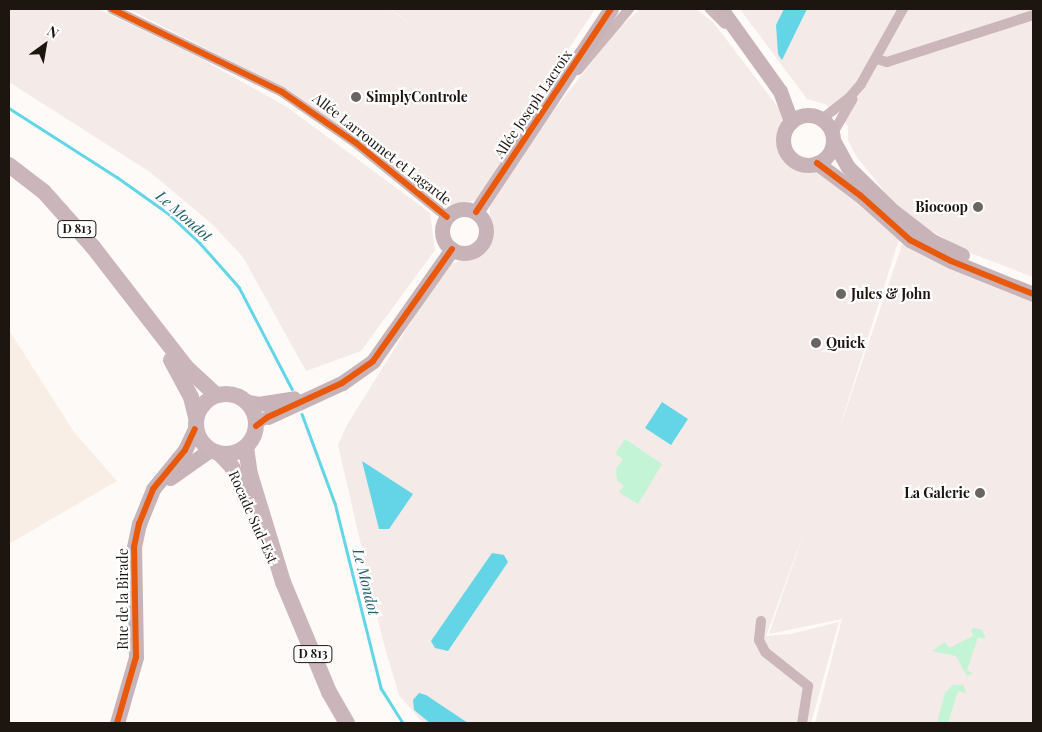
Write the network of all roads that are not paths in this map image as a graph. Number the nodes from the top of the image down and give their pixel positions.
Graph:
1 (112, 9) edge
2 (611, 9) edge
3 (629, 9) edge
4 (710, 9) edge
5 (721, 9) edge
6 (730, 9) edge
7 (903, 9) edge
8 (1033, 15) edge
9 (754, 52) junction
10 (877, 59) junction
11 (861, 84) junction
12 (554, 96) junction
13 (797, 118) junction
14 (822, 118) junction
15 (833, 138) junction
16 (818, 163) junction
17 (9, 165) edge
18 (476, 212) junction
19 (447, 217) junction
20 (452, 249) junction
21 (1033, 283) edge
22 (1033, 294) edge
23 (136, 303) junction
24 (341, 384) junction
25 (216, 395) junction
26 (245, 401) junction
27 (262, 422) junction
28 (196, 423) junction
29 (246, 447) junction
30 (215, 452) junction
31 (147, 503) junction
32 (283, 582) junction
33 (761, 621) dead end
34 (117, 723) edge
35 (347, 723) edge
36 (802, 723) edge

1 - 19 street, Allée Larroumet et Lagarde
2 - 12 street, Allée Joseph Lacroix
3 - 12 street
4 - 9 street
5 - 9 street
6 - 13 street
7 - 10 street
8 - 10 street
9 - 13 street
10 - 11 street
11 - 14 street
11 - 15 street
12 - 18 street, Allée Joseph Lacroix
13 - 14 street
13 - 16 street
14 - 15 street
15 - 16 street
15 - 21 street
16 - 22 street
17 - 23 main road, D 813
18 - 19 street
18 - 20 street
19 - 20 street
20 - 24 street
23 - 25 main road, D 813
23 - 28 main road, D 813
24 - 26 street
24 - 27 street
25 - 26 main road
25 - 28 main road
26 - 27 main road
27 - 29 main road
28 - 30 main road
28 - 31 street, Rue de la Birade
29 - 30 main road
29 - 32 main road, Rocade Sud-Est / D 813
30 - 31 street, Rue de la Birade
30 - 32 main road, Rocade Sud-Est / D 813
31 - 34 street, Rue de la Birade
32 - 35 main road, Rocade Sud-Est / D 813
33 - 36 street

